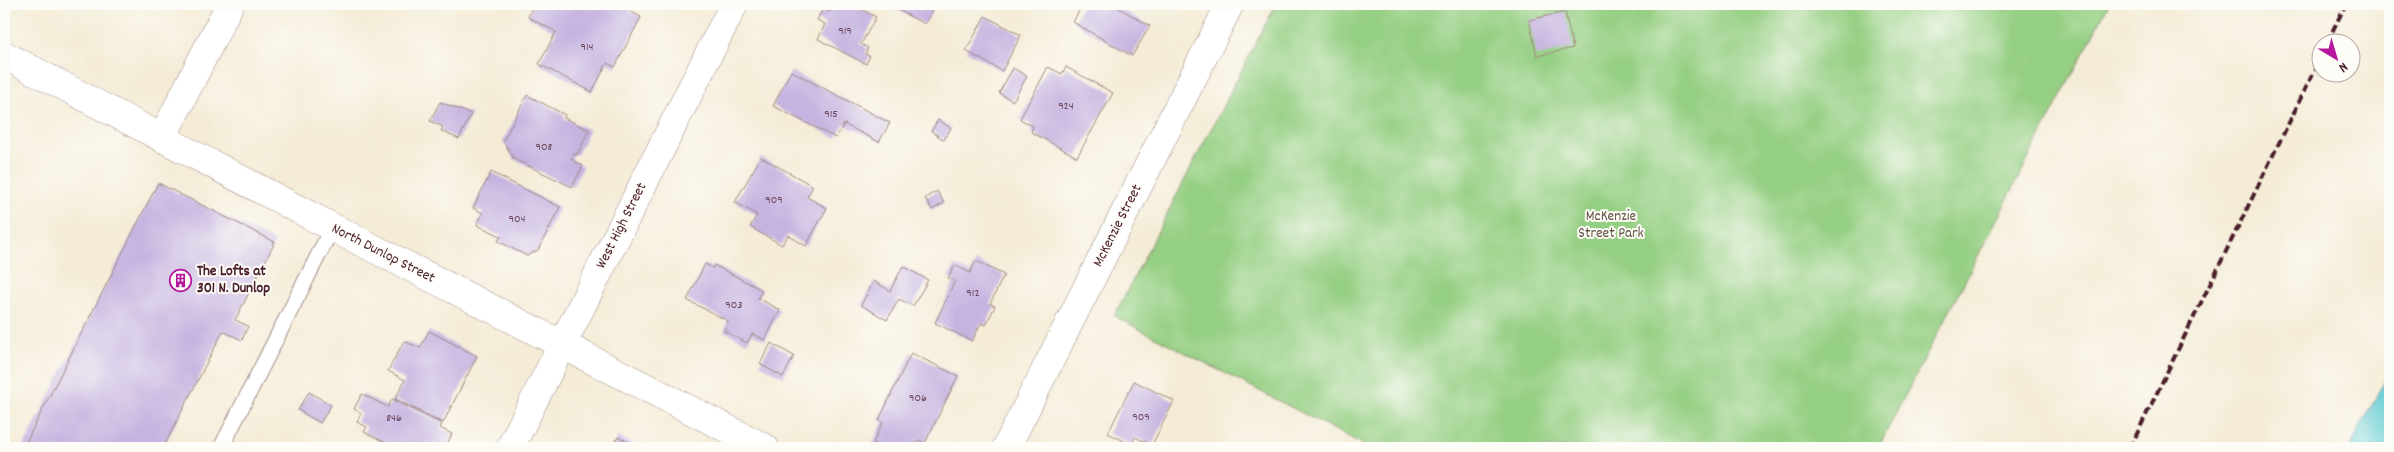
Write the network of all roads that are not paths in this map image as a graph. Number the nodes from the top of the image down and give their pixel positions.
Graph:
1 (230, 4) edge
2 (734, 4) edge
3 (1230, 4) edge
4 (4, 55) edge
5 (162, 138) junction
6 (332, 228) junction
7 (563, 344) junction
8 (221, 448) edge
9 (510, 448) edge
10 (765, 448) edge
11 (1006, 448) edge

1 - 5 street
2 - 7 street, West High Street
3 - 11 street, McKenzie Street
4 - 5 street, North Dunlop Street
5 - 6 street, North Dunlop Street
6 - 7 street, North Dunlop Street
6 - 8 lane
7 - 9 street, West High Street
7 - 10 street, North Dunlop Street

